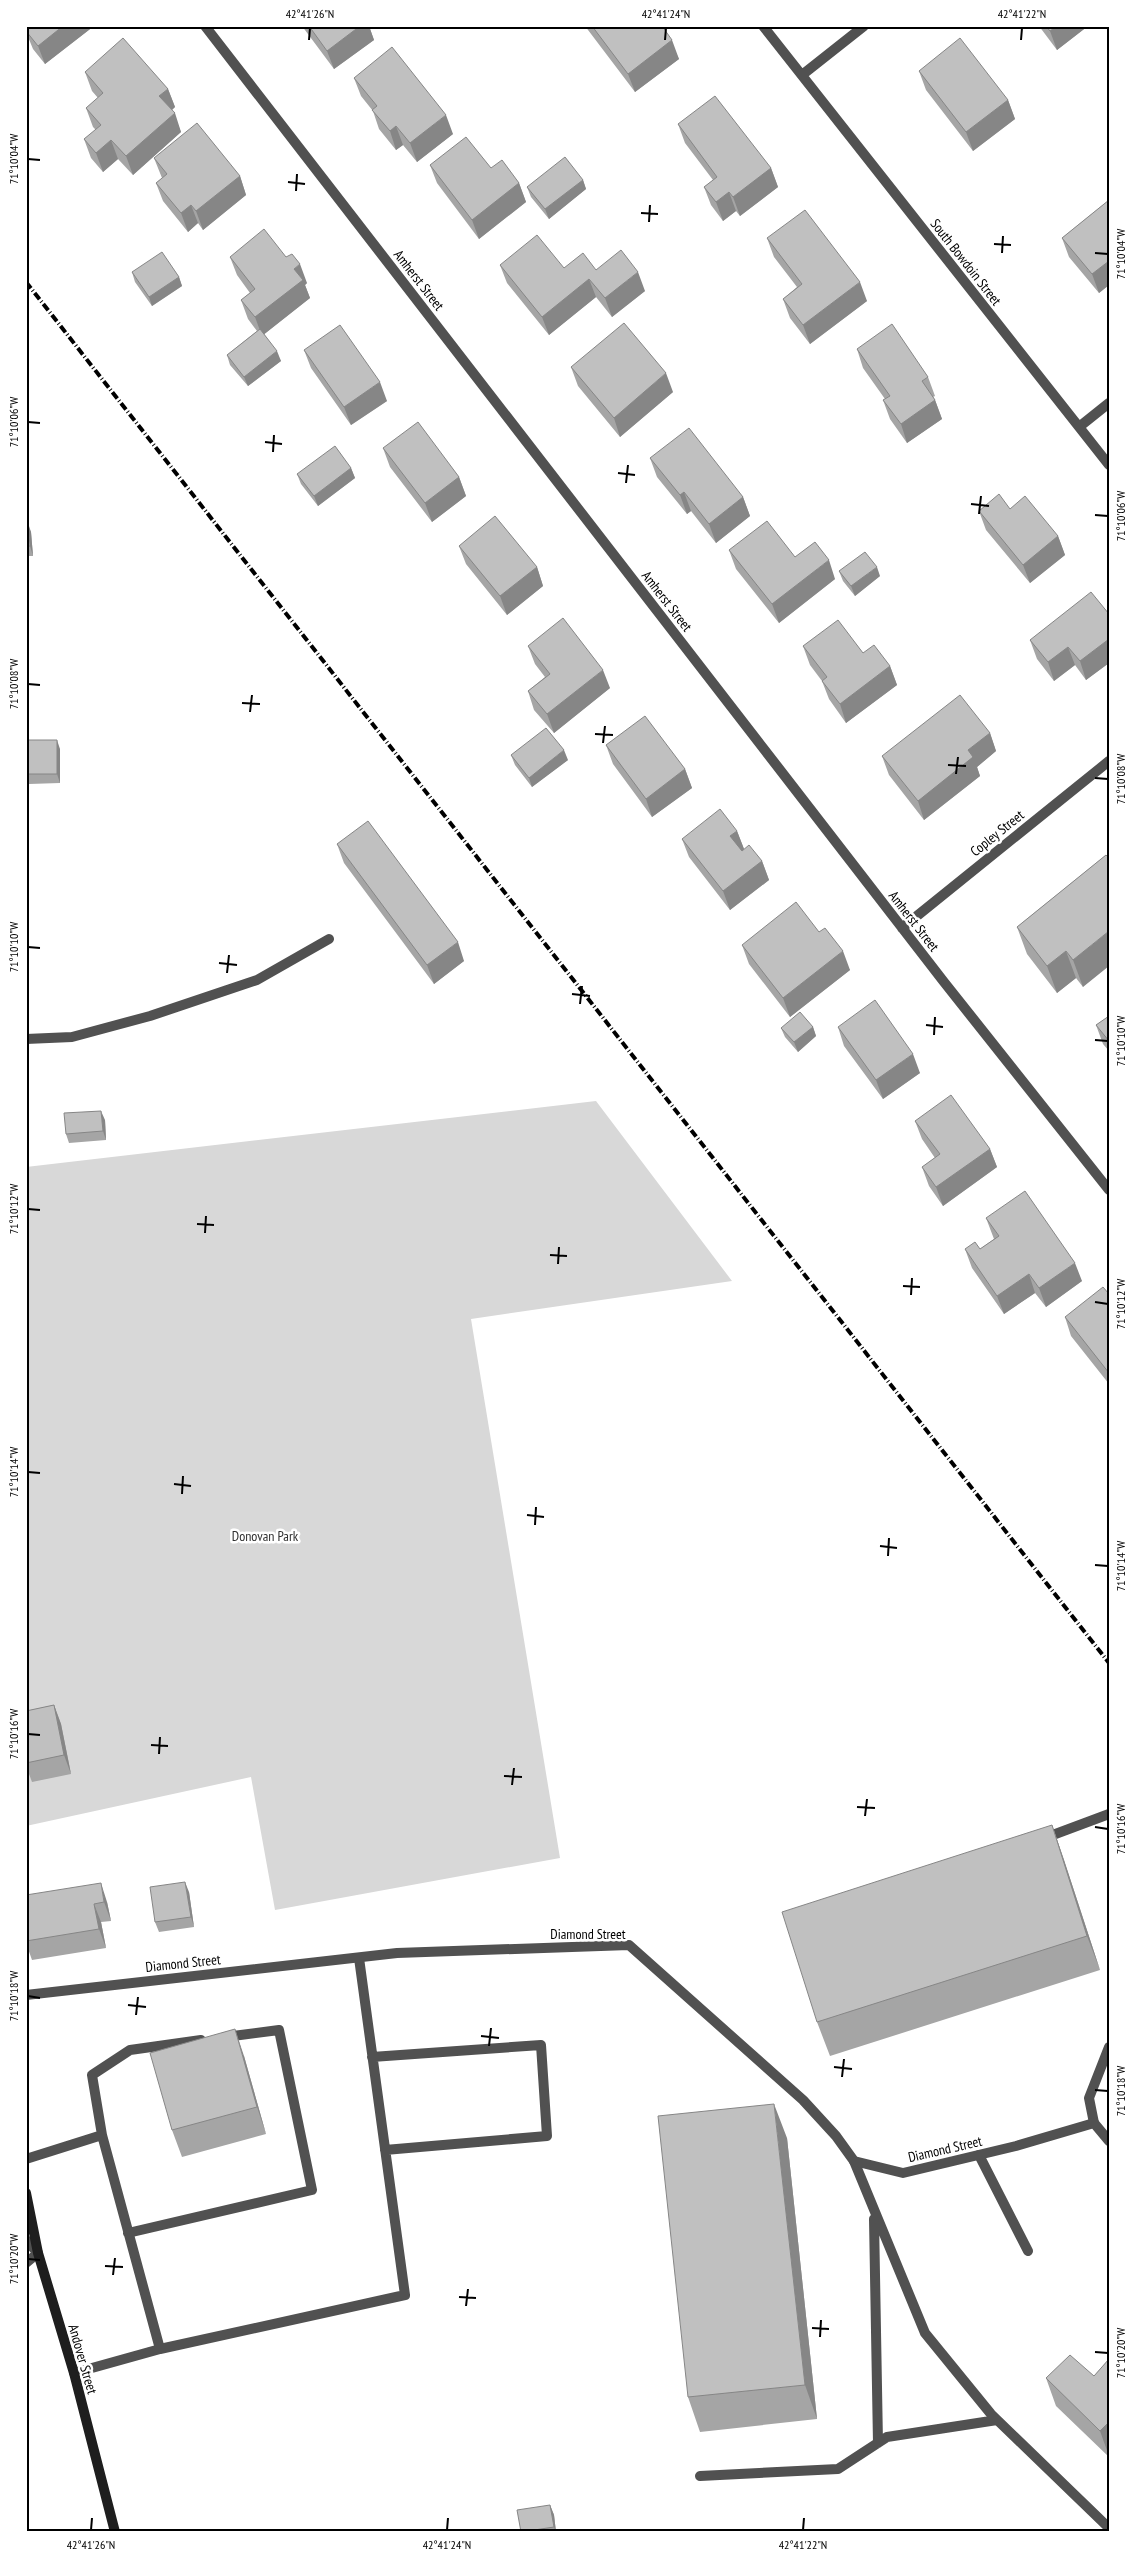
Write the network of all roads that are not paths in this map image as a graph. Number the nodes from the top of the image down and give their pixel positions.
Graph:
1 (205, 26) edge
2 (763, 26) edge
3 (864, 26) edge
4 (802, 75) junction
5 (1109, 403) edge
6 (1078, 427) junction
7 (1109, 466) edge
8 (1109, 761) edge
9 (902, 928) junction
10 (329, 939) dead end
11 (26, 1039) edge
12 (1109, 1190) edge
13 (1109, 1814) edge
14 (1030, 1843) edge
15 (359, 1958) junction
16 (26, 1995) edge
17 (1109, 2047) edge
18 (372, 2057) junction
19 (1094, 2122) junction
20 (102, 2135) junction
21 (1109, 2141) edge
22 (385, 2150) junction
23 (979, 2155) junction
24 (26, 2159) edge
25 (854, 2161) junction
26 (26, 2193) edge
27 (874, 2212) junction
28 (128, 2233) junction
29 (26, 2240) edge
30 (1028, 2251) dead end
31 (38, 2253) junction
32 (26, 2263) edge
33 (160, 2349) junction
34 (74, 2372) junction
35 (997, 2420) junction
36 (878, 2443) junction
37 (700, 2476) dead end
38 (1109, 2528) edge
39 (115, 2532) edge

1 - 9 street, Amherst Street
2 - 4 street, South Bowdoin Street
3 - 4 street
4 - 6 street, South Bowdoin Street
5 - 6 street
6 - 7 street, South Bowdoin Street
8 - 9 street, Copley Street
9 - 12 street, Amherst Street
10 - 11 street
13 - 14 street
15 - 16 street, Diamond Street
15 - 18 street
15 - 25 street, Diamond Street
17 - 19 street
18 - 22 street
18 - 22 street
19 - 21 street
19 - 23 street, Diamond Street
20 - 24 street
20 - 28 street
20 - 28 street
22 - 33 street
23 - 25 street, Diamond Street
23 - 30 street
25 - 27 street
26 - 31 main road, Andover Street
27 - 35 street
27 - 36 street
28 - 33 street
29 - 31 street
31 - 32 street
31 - 34 main road, Andover Street
33 - 34 street
34 - 39 main road, Andover Street
35 - 36 street
35 - 38 street
36 - 37 street

